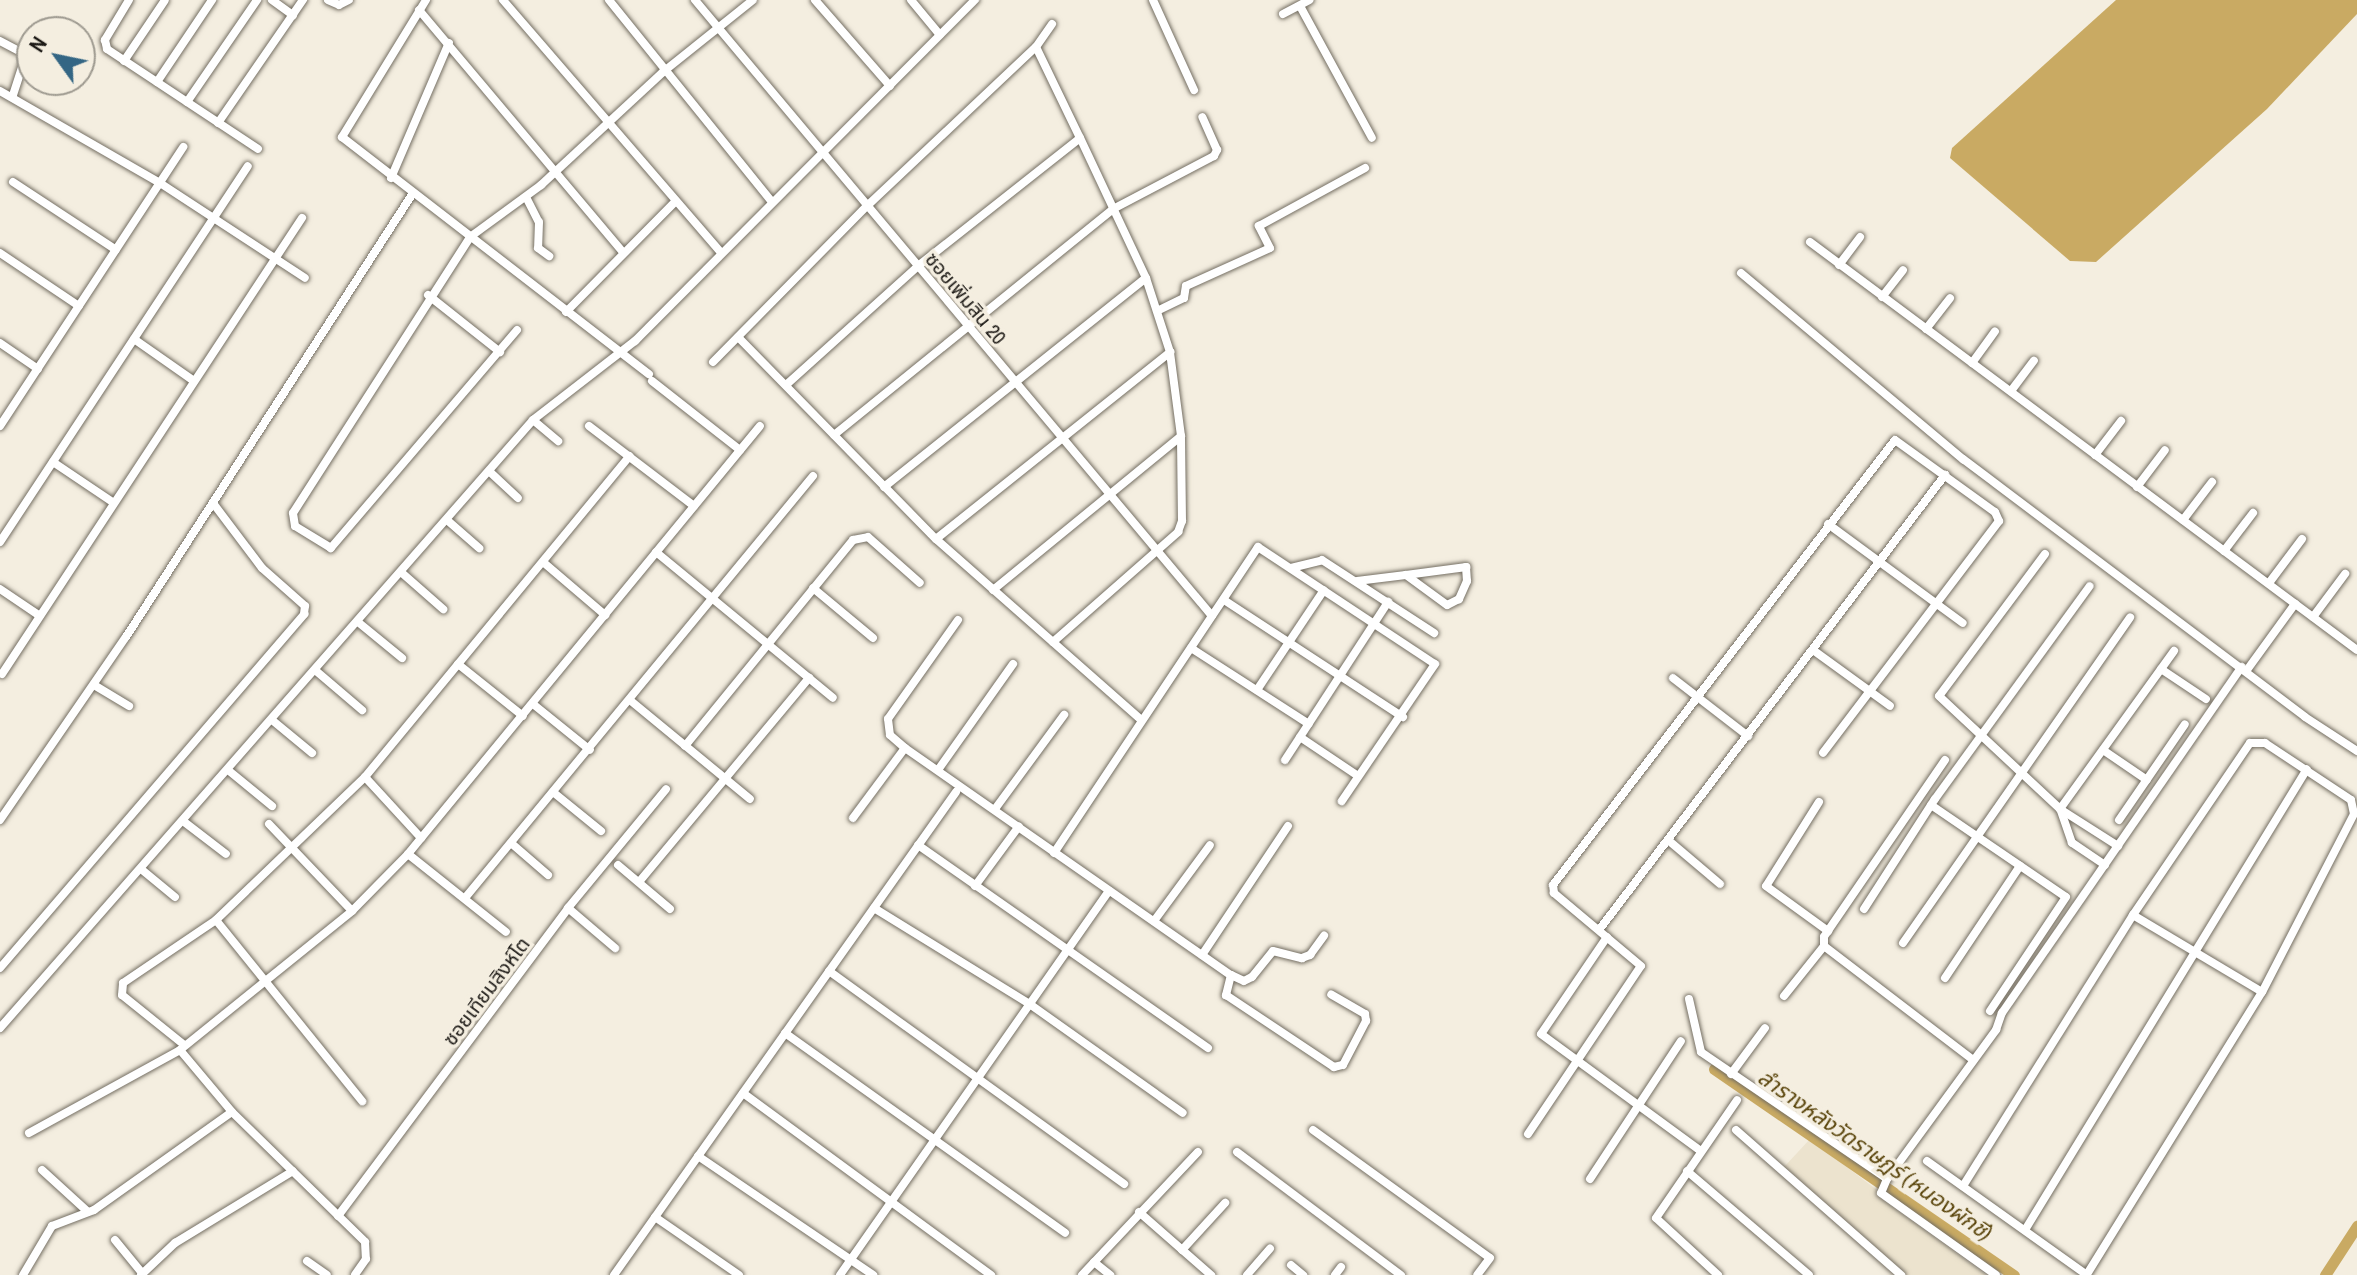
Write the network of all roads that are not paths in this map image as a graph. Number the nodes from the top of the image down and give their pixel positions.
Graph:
1 (129, 0) edge
2 (165, 0) edge
3 (212, 0) edge
4 (257, 0) edge
5 (272, 0) edge
6 (303, 0) edge
7 (328, 0) edge
8 (349, 0) edge
9 (426, 0) edge
10 (503, 0) edge
11 (609, 0) edge
12 (695, 0) edge
13 (753, 0) edge
14 (815, 0) edge
15 (911, 0) edge
16 (975, 0) edge
17 (1153, 0) edge
18 (1309, 0) edge
19 (1300, 6) junction
20 (419, 10) junction
21 (1283, 14) dead end
22 (293, 15) junction
23 (1052, 24) dead end
24 (719, 29) junction
25 (940, 35) junction
26 (0, 41) edge
27 (449, 43) junction
28 (1036, 47) junction
29 (124, 61) junction
30 (663, 72) junction
31 (157, 82) junction
32 (890, 86) junction
33 (1194, 90) dead end
34 (0, 91) edge
35 (13, 95) junction
36 (187, 102) junction
37 (1202, 117) dead end
38 (608, 121) junction
39 (218, 123) junction
40 (1080, 138) junction
41 (1372, 138) dead end
42 (183, 147) dead end
43 (258, 149) dead end
44 (825, 155) junction
45 (248, 166) dead end
46 (1365, 168) dead end
47 (555, 171) junction
48 (391, 178) junction
49 (13, 182) dead end
50 (160, 183) junction
51 (413, 193) junction
52 (526, 197) junction
53 (676, 201) junction
54 (771, 201) junction
55 (867, 206) junction
56 (1113, 209) junction
57 (214, 217) junction
58 (302, 218) dead end
59 (470, 237) junction
60 (1860, 237) dead end
61 (1810, 242) dead end
62 (116, 250) junction
63 (623, 252) junction
64 (0, 253) edge
65 (721, 253) junction
66 (549, 256) dead end
67 (274, 259) junction
68 (1839, 265) junction
69 (918, 266) junction
70 (1903, 270) dead end
71 (1741, 273) dead end
72 (305, 278) dead end
73 (1146, 278) junction
74 (428, 295) junction
75 (1882, 297) junction
76 (1950, 298) dead end
77 (79, 306) junction
78 (1157, 311) junction
79 (566, 312) junction
80 (966, 323) junction
81 (1926, 329) junction
82 (517, 330) dead end
83 (1995, 331) dead end
84 (738, 337) junction
85 (134, 339) junction
86 (0, 343) edge
87 (500, 352) junction
88 (621, 352) junction
89 (1170, 352) junction
90 (2034, 361) dead end
91 (713, 362) dead end
92 (1972, 363) junction
93 (38, 369) junction
94 (1013, 379) junction
95 (194, 381) junction
96 (786, 385) junction
97 (2011, 391) junction
98 (533, 420) junction
99 (2121, 421) dead end
100 (0, 426) edge
101 (589, 426) dead end
102 (760, 426) dead end
103 (834, 435) junction
104 (1061, 436) junction
105 (1181, 436) junction
106 (558, 441) dead end
107 (740, 450) junction
108 (2165, 450) dead end
109 (2095, 455) junction
110 (630, 456) junction
111 (53, 462) junction
112 (490, 472) junction
113 (1945, 475) junction
114 (813, 476) dead end
115 (2212, 482) dead end
116 (884, 487) junction
117 (2137, 487) junction
118 (1109, 494) junction
119 (518, 498) dead end
120 (114, 503) junction
121 (213, 503) junction
122 (694, 506) junction
123 (2253, 513) dead end
124 (447, 520) junction
125 (2183, 520) junction
126 (1828, 524) junction
127 (936, 539) junction
128 (2302, 539) dead end
129 (0, 542) edge
130 (479, 548) dead end
131 (1157, 551) junction
132 (2224, 551) junction
133 (656, 552) junction
134 (2045, 554) dead end
135 (543, 562) junction
136 (1880, 562) junction
137 (1291, 568) junction
138 (402, 573) junction
139 (2345, 574) dead end
140 (1406, 575) junction
141 (1357, 581) junction
142 (920, 583) dead end
143 (2269, 583) junction
144 (2090, 586) dead end
145 (813, 588) junction
146 (0, 589) edge
147 (993, 590) junction
148 (1324, 590) junction
149 (713, 599) junction
150 (1224, 600) junction
151 (1388, 602) junction
152 (1937, 603) junction
153 (2295, 604) junction
154 (443, 609) dead end
155 (605, 615) junction
156 (40, 616) junction
157 (1212, 616) junction
158 (2130, 617) dead end
159 (2313, 617) junction
160 (958, 620) dead end
161 (358, 622) junction
162 (1963, 623) dead end
163 (1374, 624) junction
164 (1434, 633) dead end
165 (873, 638) dead end
166 (1053, 642) junction
167 (1289, 643) junction
168 (767, 644) junction
169 (1191, 648) junction
170 (1813, 650) junction
171 (2357, 650) edge
172 (2174, 651) dead end
173 (402, 658) dead end
174 (458, 664) junction
175 (1013, 664) dead end
176 (2161, 669) junction
177 (2245, 669) junction
178 (315, 670) junction
179 (2, 674) dead end
180 (1341, 676) junction
181 (809, 678) junction
182 (1673, 678) dead end
183 (94, 685) junction
184 (1257, 690) junction
185 (1870, 692) junction
186 (1697, 697) junction
187 (833, 698) dead end
188 (2206, 699) dead end
189 (631, 701) junction
190 (533, 704) junction
191 (129, 706) dead end
192 (1890, 706) dead end
193 (362, 710) dead end
194 (1064, 715) dead end
195 (523, 716) junction
196 (1403, 717) junction
197 (272, 720) junction
198 (1141, 720) junction
199 (1309, 724) junction
200 (2185, 724) dead end
201 (1748, 736) junction
202 (1300, 737) junction
203 (1980, 737) junction
204 (685, 746) junction
205 (905, 748) junction
206 (590, 750) junction
207 (2103, 750) junction
208 (2357, 751) edge
209 (312, 753) dead end
210 (1823, 753) dead end
211 (1285, 760) dead end
212 (1945, 760) dead end
213 (2307, 769) junction
214 (228, 770) junction
215 (938, 770) junction
216 (2018, 773) junction
217 (1358, 776) junction
218 (365, 777) junction
219 (724, 778) junction
220 (2147, 780) junction
221 (666, 789) dead end
222 (553, 792) junction
223 (956, 792) dead end
224 (750, 799) dead end
225 (1342, 801) dead end
226 (1819, 802) dead end
227 (1931, 805) junction
228 (272, 806) dead end
229 (995, 809) junction
230 (2060, 809) junction
231 (853, 818) dead end
232 (0, 820) edge
233 (2119, 820) dead end
234 (183, 821) junction
235 (269, 824) dead end
236 (1019, 826) junction
237 (1288, 826) dead end
238 (601, 831) dead end
239 (1974, 835) junction
240 (421, 838) junction
241 (1668, 840) junction
242 (511, 843) junction
243 (918, 845) junction
244 (1210, 845) dead end
245 (2118, 846) junction
246 (290, 849) junction
247 (1054, 853) junction
248 (226, 854) dead end
249 (408, 854) junction
250 (618, 865) dead end
251 (2105, 865) junction
252 (2020, 866) junction
253 (141, 869) junction
254 (548, 875) dead end
255 (639, 882) junction
256 (1720, 884) dead end
257 (975, 886) junction
258 (1109, 891) junction
259 (175, 897) dead end
260 (465, 898) junction
261 (568, 908) junction
262 (874, 908) junction
263 (670, 909) dead end
264 (1864, 909) dead end
265 (352, 911) junction
266 (2133, 915) junction
267 (216, 920) junction
268 (1154, 921) junction
269 (1599, 930) junction
270 (1828, 931) junction
271 (506, 932) dead end
272 (1324, 936) dead end
273 (1607, 937) junction
274 (1903, 943) dead end
275 (1824, 946) junction
276 (615, 948) dead end
277 (1066, 951) junction
278 (2196, 954) junction
279 (1202, 955) junction
280 (0, 968) edge
281 (829, 971) junction
282 (1231, 975) junction
283 (1945, 978) dead end
284 (264, 984) junction
285 (2262, 992) junction
286 (1331, 994) dead end
287 (1784, 996) dead end
288 (1689, 999) dead end
289 (1031, 1005) junction
290 (1990, 1011) dead end
291 (0, 1028) edge
292 (1765, 1028) dead end
293 (785, 1033) junction
294 (1681, 1041) dead end
295 (182, 1047) junction
296 (1208, 1048) dead end
297 (1973, 1060) junction
298 (1577, 1062) junction
299 (1731, 1074) junction
300 (980, 1075) junction
301 (743, 1093) junction
302 (1737, 1100) dead end
303 (362, 1101) dead end
304 (1638, 1106) junction
305 (232, 1112) junction
306 (1183, 1113) dead end
307 (1313, 1130) dead end
308 (1736, 1130) dead end
309 (29, 1133) dead end
310 (1528, 1134) dead end
311 (934, 1140) junction
312 (1701, 1151) junction
313 (1198, 1152) dead end
314 (1237, 1152) dead end
315 (698, 1156) junction
316 (1927, 1161) dead end
317 (42, 1170) dead end
318 (293, 1171) junction
319 (1687, 1171) junction
320 (1590, 1179) dead end
321 (1885, 1181) junction
322 (1124, 1184) dead end
323 (1963, 1186) junction
324 (892, 1201) junction
325 (1225, 1203) dead end
326 (88, 1212) junction
327 (1139, 1212) junction
328 (338, 1216) junction
329 (655, 1217) junction
330 (2025, 1230) junction
331 (1065, 1233) dead end
332 (115, 1240) dead end
333 (1270, 1249) dead end
334 (1182, 1250) junction
335 (851, 1259) junction
336 (307, 1261) dead end
337 (1094, 1262) junction
338 (1291, 1265) dead end
339 (1341, 1267) dead end
340 (142, 1274) edge
341 (2087, 1274) edge
342 (23, 1275) edge
343 (327, 1275) edge
344 (355, 1275) edge
345 (614, 1275) edge
346 (739, 1275) edge
347 (840, 1275) edge
348 (873, 1275) edge
349 (991, 1275) edge
350 (1082, 1275) edge
351 (1110, 1275) edge
352 (1211, 1275) edge
353 (1247, 1275) edge
354 (1303, 1275) edge
355 (1335, 1275) edge
356 (1401, 1275) edge
357 (1477, 1275) edge
358 (1718, 1275) edge
359 (1809, 1275) edge
360 (1901, 1275) edge
361 (1996, 1275) edge

1 - 29 street
2 - 29 street
3 - 31 street
4 - 36 street
5 - 22 street
6 - 22 street
7 - 8 street
9 - 20 street
10 - 38 street
11 - 30 street
12 - 24 street, ซอยเพิ่มสิน 20
13 - 24 street
14 - 32 street
15 - 25 street
16 - 25 street
17 - 33 street
18 - 19 street
19 - 21 street
19 - 41 street
20 - 27 street
20 - 48 street
22 - 39 street
23 - 28 street
24 - 30 street
24 - 44 street, ซอยเพิ่มสิน 20
25 - 32 street
26 - 35 street
27 - 47 street
27 - 48 street
28 - 40 street
28 - 55 street
29 - 31 street
30 - 38 street
30 - 54 street
31 - 36 street
32 - 44 street
34 - 35 street
35 - 50 street
36 - 39 street
37 - 56 street
38 - 47 street
38 - 53 street
39 - 43 street
40 - 56 street
40 - 69 street
42 - 50 street
44 - 54 street
44 - 55 street, ซอยเพิ่มสิน 20
45 - 57 street
46 - 78 street
47 - 52 street
47 - 63 street
48 - 51 street
49 - 62 street
50 - 57 street
50 - 62 street
51 - 59 street
51 - 121 street
52 - 59 street
52 - 66 street
53 - 63 street
53 - 65 street
54 - 65 street
55 - 69 street, ซอยเพิ่มสิน 20
55 - 84 street
56 - 73 street
56 - 80 street
57 - 67 street
57 - 85 street
58 - 67 street
59 - 74 street
59 - 79 street
60 - 68 street
61 - 68 street
62 - 77 street
63 - 79 street
64 - 77 street
65 - 88 street
67 - 72 street
67 - 95 street
68 - 75 street
69 - 80 street, ซอยเพิ่มสิน 20
69 - 96 street
70 - 75 street
71 - 177 street
73 - 78 street
73 - 94 street
74 - 87 street
74 - 87 street
75 - 81 street
76 - 81 street
77 - 93 street
78 - 89 street
79 - 88 street
80 - 94 street, ซอยเพิ่มสิน 20
80 - 103 street
81 - 92 street
82 - 87 street
83 - 92 street
84 - 91 street
84 - 96 street
85 - 95 street
85 - 111 street
86 - 93 street
88 - 98 street
88 - 107 street
89 - 104 street
89 - 105 street
90 - 97 street
92 - 97 street
93 - 100 street
94 - 104 street, ซอยเพิ่มสิน 20
94 - 116 street
95 - 120 street
96 - 103 street
97 - 109 street
98 - 106 street
98 - 112 street
99 - 109 street
101 - 110 street
102 - 107 street
103 - 116 street
104 - 118 street, ซอยเพิ่มสิน 20
104 - 127 street
105 - 118 street
105 - 131 street
107 - 122 street
108 - 117 street
109 - 117 street
110 - 122 street
110 - 135 street
111 - 120 street
111 - 129 street
112 - 119 street
112 - 124 street
113 - 126 street
113 - 136 street
113 - 152 street
114 - 149 street
115 - 125 street
116 - 127 street
117 - 125 street
118 - 131 street, ซอยเพิ่มสิน 20
118 - 147 street
120 - 156 street
121 - 183 street
121 - 280 street
122 - 133 street
123 - 132 street
124 - 130 street
124 - 138 street
125 - 132 street
126 - 136 street
126 - 186 street
127 - 147 street
128 - 143 street
131 - 157 street, ซอยเพิ่มสิน 20
131 - 166 street
132 - 143 street
133 - 149 street
133 - 155 street
134 - 203 street
135 - 155 street
135 - 174 street
136 - 152 street
136 - 170 street
137 - 141 street
137 - 148 street
137 - 150 street
138 - 154 street
138 - 161 street
139 - 159 street
140 - 140 street
140 - 141 street
141 - 151 street
142 - 145 street
143 - 153 street
144 - 203 street
145 - 165 street
145 - 168 street
146 - 156 street
147 - 166 street
148 - 163 street
148 - 167 street
149 - 168 street
149 - 189 street
150 - 157 street
150 - 167 street
151 - 163 street
151 - 164 street
152 - 162 street
152 - 185 street
153 - 159 street
153 - 177 street
155 - 190 street
156 - 179 street
157 - 169 street
158 - 216 street
159 - 171 street
160 - 205 street
161 - 173 street
161 - 178 street
163 - 180 street
163 - 196 street
166 - 198 street
167 - 180 street
167 - 184 street
168 - 181 street
168 - 204 street
169 - 184 street
169 - 198 street
170 - 185 street
170 - 201 street
172 - 176 street
174 - 195 street
174 - 218 street
175 - 215 street
176 - 188 street
176 - 207 street
177 - 208 street
177 - 245 street
178 - 193 street
178 - 197 street
180 - 196 street
180 - 199 street
181 - 187 street
181 - 219 street
182 - 186 street
183 - 191 street
183 - 232 street
184 - 199 street
185 - 192 street
185 - 210 street
186 - 201 street
186 - 269 street
189 - 204 street
189 - 206 street
190 - 195 street
190 - 206 street
194 - 229 street
195 - 240 street
196 - 217 street
197 - 209 street
197 - 214 street
198 - 247 street
199 - 202 street
200 - 220 street
201 - 241 street
202 - 211 street
202 - 217 street
203 - 216 street
203 - 227 street
204 - 219 street
205 - 215 street
205 - 231 street
206 - 222 street
207 - 220 street
207 - 230 street
212 - 270 street
213 - 266 street
213 - 278 street
213 - 285 street
214 - 228 street
214 - 234 street
215 - 229 street
216 - 230 street
216 - 239 street
217 - 225 street
218 - 240 street
218 - 246 street
219 - 224 street
219 - 255 street
220 - 233 street
221 - 261 street, ซอยเทียมสิงห์โต
222 - 238 street
222 - 242 street
223 - 243 street
226 - 270 street
227 - 239 street
227 - 264 street
229 - 236 street
230 - 245 street
230 - 251 street
234 - 248 street
234 - 253 street
235 - 246 street
236 - 247 street
236 - 257 street
237 - 279 street
239 - 252 street
239 - 274 street
240 - 249 street
241 - 256 street
241 - 269 street
242 - 254 street
242 - 260 street
243 - 257 street
243 - 262 street
244 - 268 street
245 - 251 street
246 - 265 street
246 - 267 street
247 - 258 street
249 - 260 street
249 - 265 street
250 - 255 street
251 - 297 street
252 - 283 street
252 - 290 street
253 - 259 street
253 - 291 street
255 - 263 street
257 - 277 street
258 - 268 street
258 - 277 street
260 - 271 street
261 - 276 street
261 - 328 street, ซอยเทียมสิงห์โต
262 - 281 street
262 - 289 street
265 - 284 street
266 - 278 street
266 - 323 street
267 - 284 street
267 - 295 street
268 - 279 street
269 - 273 street
270 - 275 street
272 - 282 street
273 - 298 street
273 - 298 street
275 - 287 street
275 - 297 street
277 - 289 street
277 - 296 street
278 - 285 street
278 - 330 street
279 - 282 street
281 - 293 street
281 - 300 street
282 - 286 street
284 - 295 street
284 - 303 street
285 - 341 street
288 - 299 street
289 - 300 street
289 - 306 street
292 - 299 street
293 - 301 street
293 - 311 street
294 - 304 street
295 - 305 street
295 - 309 street
297 - 321 street
298 - 304 street
298 - 310 street
299 - 321 street
300 - 311 street
300 - 322 street
301 - 315 street
301 - 324 street
302 - 312 street
304 - 312 street
304 - 320 street
305 - 318 street
305 - 326 street
307 - 357 street
308 - 360 street
311 - 324 street
311 - 331 street
312 - 319 street
313 - 327 street
314 - 356 street
315 - 329 street
315 - 335 street
316 - 323 street
317 - 326 street
318 - 328 street
318 - 340 street
319 - 358 street
319 - 359 street
321 - 361 street
323 - 330 street
324 - 335 street
324 - 349 street
325 - 334 street
326 - 342 street
327 - 334 street
327 - 337 street
328 - 344 street
329 - 345 street
329 - 346 street
330 - 341 street
332 - 340 street
333 - 353 street
334 - 352 street
335 - 347 street
335 - 348 street
336 - 343 street
337 - 350 street
337 - 351 street
338 - 354 street
339 - 355 street

